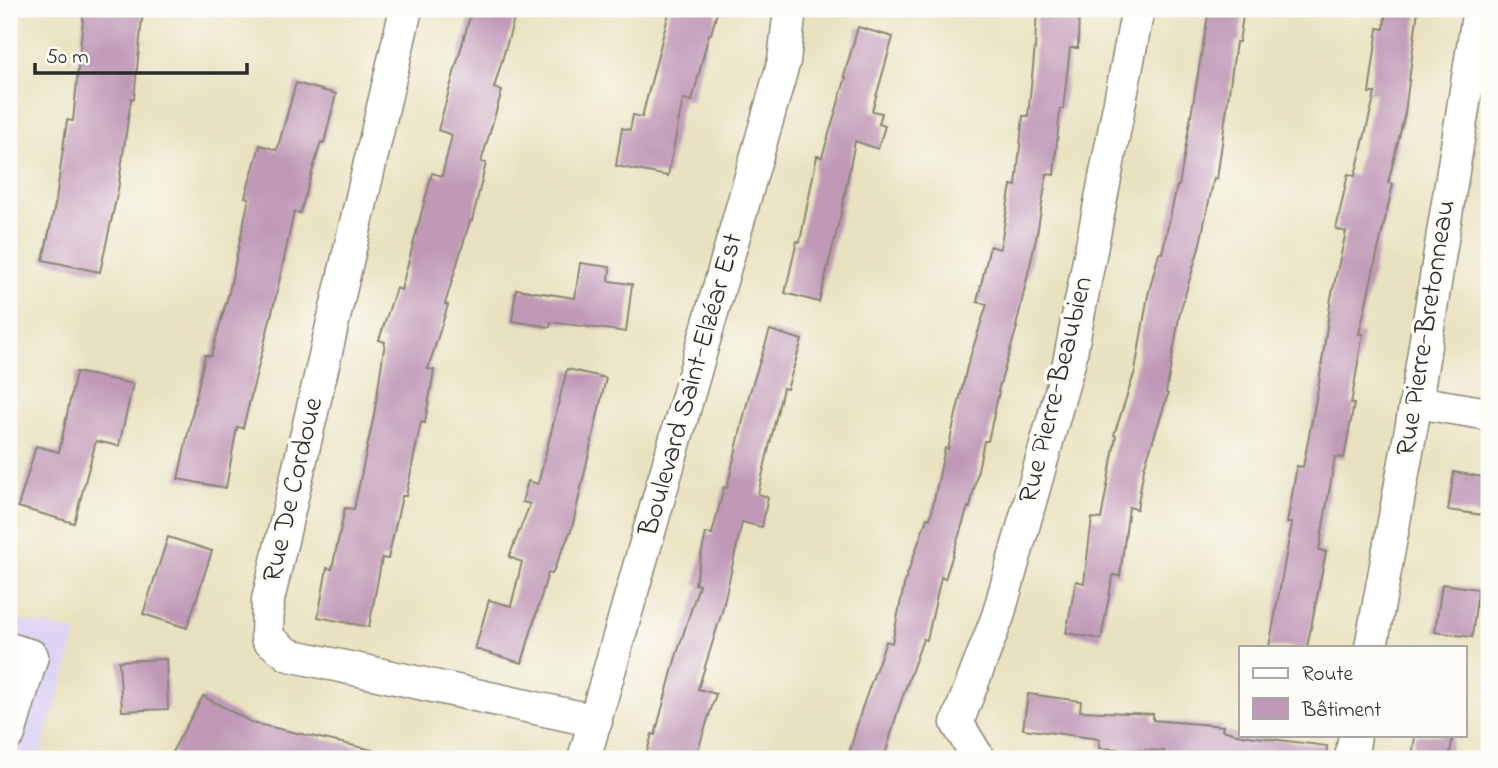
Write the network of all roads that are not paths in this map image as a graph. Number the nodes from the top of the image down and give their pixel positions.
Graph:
1 (406, 9) edge
2 (790, 9) edge
3 (1138, 9) edge
4 (1481, 26) edge
5 (1416, 402) junction
6 (1489, 414) edge
7 (1371, 646) edge
8 (9, 649) edge
9 (596, 721) junction
10 (9, 734) edge
11 (1355, 736) edge
12 (584, 759) edge
13 (979, 759) edge
14 (1351, 759) edge

1 - 9 street, Rue De Cordoue
2 - 9 street, Boulevard Saint-Elzéar Est
3 - 13 street, Rue Pierre-Beaubien
4 - 5 street, Rue Pierre-Bretonneau
5 - 6 street
5 - 7 street, Rue Pierre-Bretonneau
8 - 10 street
9 - 12 street, Boulevard Saint-Elzéar Est
11 - 14 street

